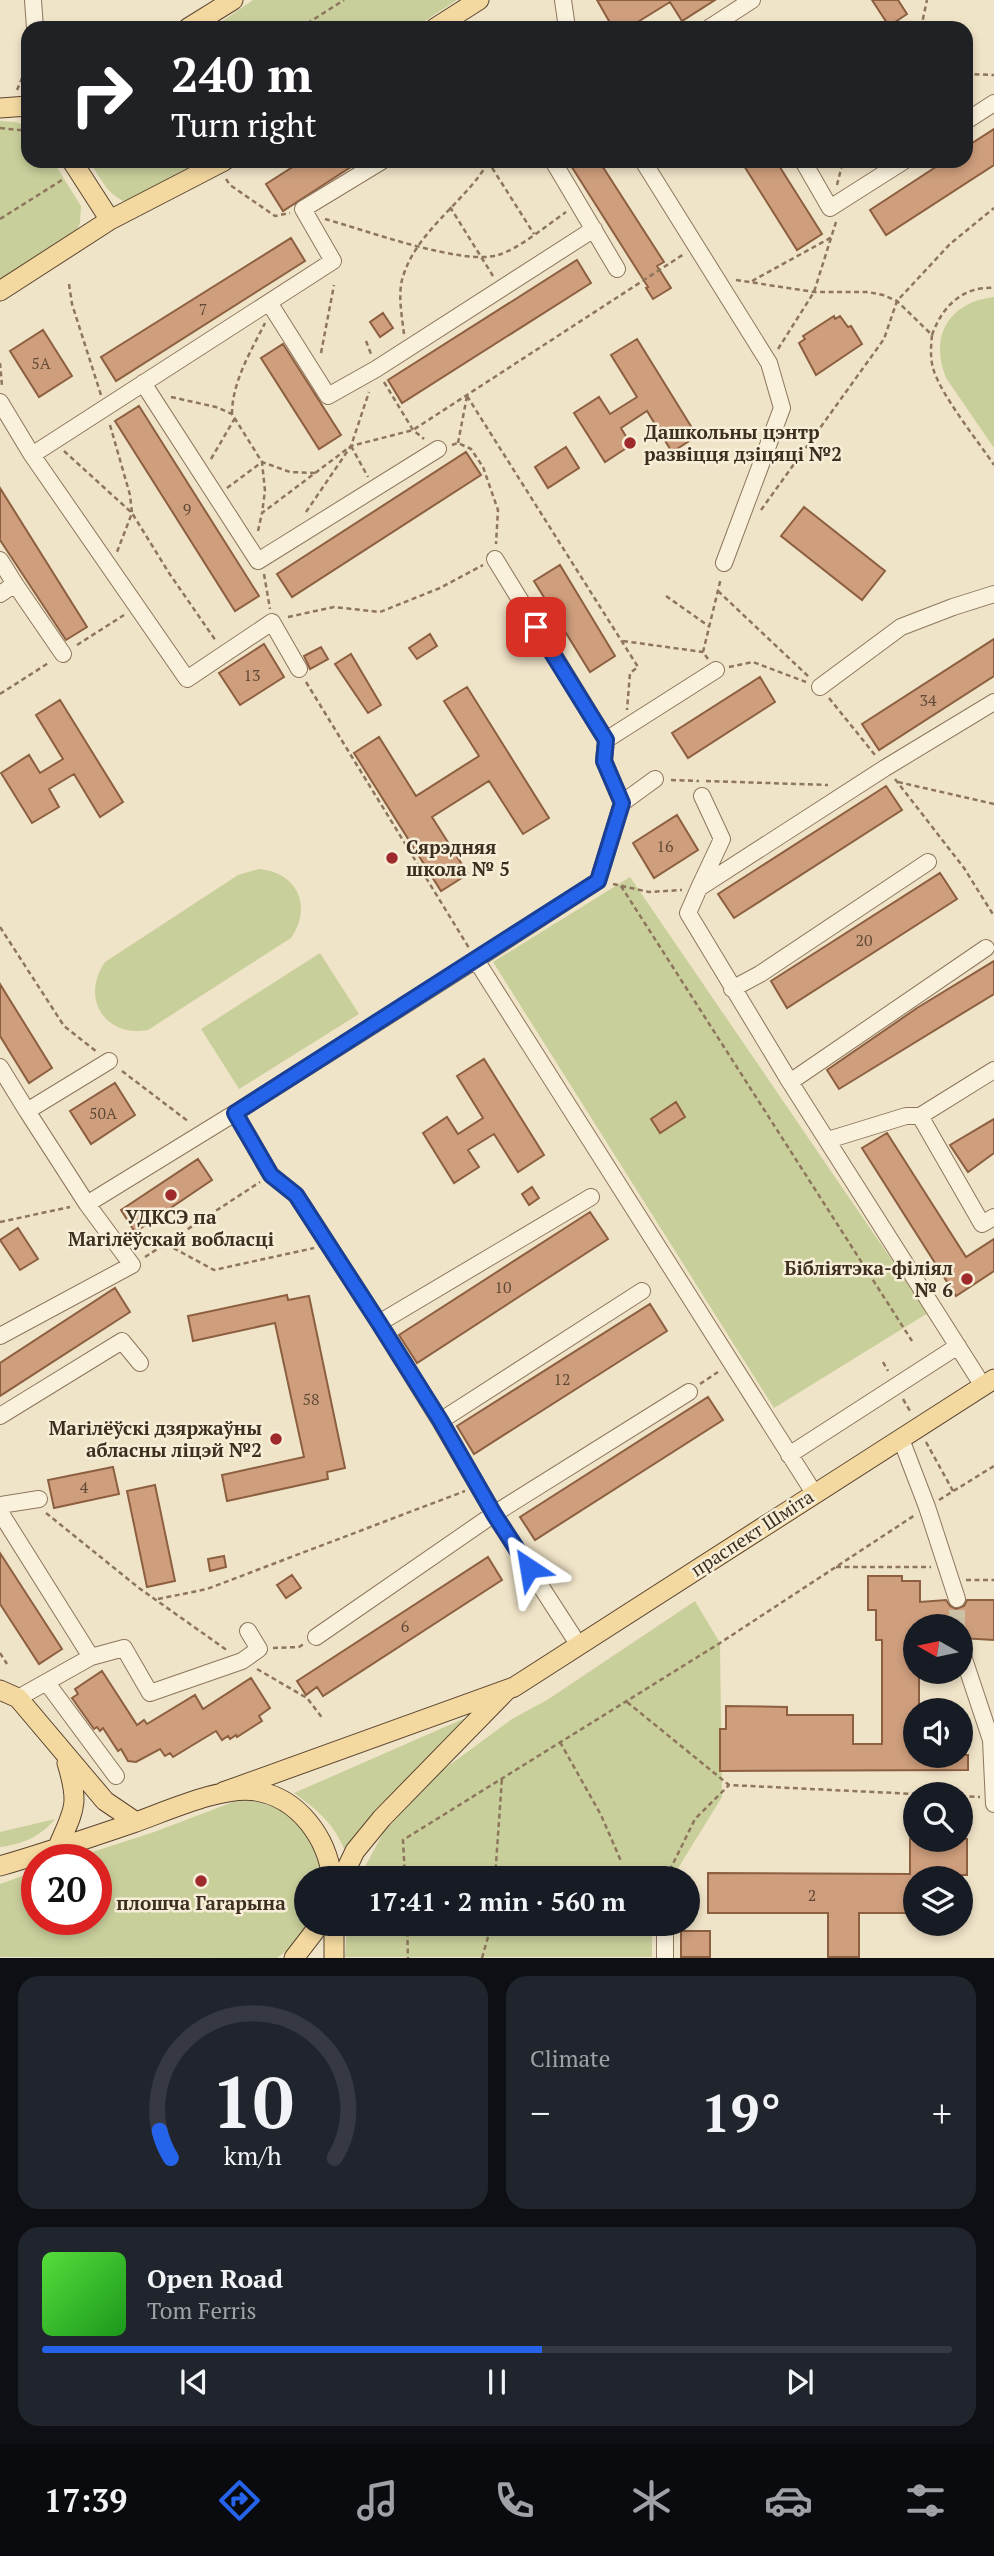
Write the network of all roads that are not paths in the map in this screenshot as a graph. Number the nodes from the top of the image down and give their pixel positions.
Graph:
1 (33, 0) edge
2 (233, 0) edge
3 (480, 0) edge
4 (563, 0) edge
5 (752, 0) edge
6 (30, 21) edge
7 (199, 21) edge
8 (446, 21) edge
9 (566, 21) edge
10 (723, 21) edge
11 (4, 99) edge
12 (994, 103) edge
13 (21, 104) edge
14 (973, 116) edge
15 (77, 168) edge
16 (211, 168) edge
17 (371, 168) edge
18 (557, 168) edge
19 (647, 168) edge
20 (807, 168) edge
21 (893, 168) edge
22 (110, 220) junction
23 (594, 229) junction
24 (618, 268) dead end
25 (0, 291) edge
26 (271, 306) junction
27 (146, 388) junction
28 (1, 406) edge
29 (438, 449) dead end
30 (32, 455) junction
31 (495, 559) road end
32 (0, 560) edge
33 (724, 563) road end
34 (15, 584) junction
35 (0, 594) edge
36 (994, 594) edge
37 (63, 654) dead end
38 (299, 669) road end
39 (716, 670) road end
40 (820, 687) road end
41 (994, 702) edge
42 (606, 740) junction
43 (655, 779) road end
44 (702, 796) dead end
45 (622, 803) junction
46 (928, 862) dead end
47 (699, 888) junction
48 (986, 948) dead end
49 (477, 960) junction
50 (732, 989) junction
51 (109, 1061) road end
52 (994, 1070) edge
53 (1, 1071) edge
54 (790, 1082) junction
55 (27, 1111) junction
56 (235, 1113) junction
57 (920, 1116) junction
58 (828, 1140) junction
59 (591, 1196) dead end
60 (87, 1204) junction
61 (994, 1217) edge
62 (642, 1291) dead end
63 (379, 1323) junction
64 (0, 1336) edge
65 (958, 1346) junction
66 (140, 1363) dead end
67 (988, 1382) edge
68 (689, 1392) road end
69 (0, 1416) edge
70 (440, 1420) junction
71 (901, 1439) junction
72 (789, 1455) junction
73 (814, 1493) junction
74 (35, 1500) road end
75 (0, 1504) edge
76 (0, 1512) edge
77 (494, 1514) junction
78 (957, 1600) tunnel mouth
79 (248, 1631) dead end
80 (316, 1637) road end
81 (578, 1644) junction
82 (91, 1657) junction
83 (47, 1683) junction
84 (972, 1684) edge
85 (510, 1687) junction
86 (9, 1694) edge
87 (64, 1752) junction
88 (116, 1776) dead end
89 (223, 1792) junction
90 (994, 1804) edge
91 (136, 1822) junction
92 (59, 1844) edge
93 (72, 1844) edge
94 (21, 1860) edge
95 (0, 1866) edge
96 (331, 1866) edge
97 (348, 1866) edge
98 (311, 1936) edge
99 (334, 1936) edge
100 (665, 1936) edge
101 (294, 1958) edge
102 (334, 1958) edge
103 (665, 1958) edge

1 - 6 street
2 - 7 main road
3 - 8 main road
4 - 9 street
5 - 10 street
11 - 13 main road
12 - 14 street
15 - 22 main road
16 - 22 main road
17 - 26 street
18 - 23 street
19 - 33 street
20 - 21 street
22 - 25 main road
23 - 24 street
23 - 26 street
26 - 27 street
27 - 29 street
27 - 30 street
28 - 30 street
30 - 38 street
31 - 42 street
32 - 34 street
34 - 35 street
34 - 37 street
36 - 40 street
39 - 42 street
41 - 47 street
42 - 45 street
43 - 45 street
44 - 47 street
45 - 49 street
46 - 50 street
47 - 50 street
48 - 54 street
49 - 56 street
49 - 72 street
50 - 54 street
51 - 55 street
52 - 57 street
53 - 55 street
54 - 58 street
55 - 60 street
56 - 60 street
56 - 63 street
57 - 58 street
57 - 61 street
58 - 65 street
59 - 63 street
60 - 64 street
62 - 70 street
63 - 70 street
65 - 67 street
65 - 72 street
66 - 69 street
67 - 71 main road, праспект Шміта
68 - 77 street
70 - 77 street
71 - 73 main road, праспект Шміта
71 - 78 street
72 - 73 street
73 - 81 main road, праспект Шміта
74 - 75 street
76 - 82 street
77 - 80 street
77 - 81 street
79 - 82 street
81 - 85 main road, праспект Шміта
82 - 83 street
83 - 86 street
83 - 88 street
84 - 90 street
85 - 89 main road, праспект Шміта
85 - 97 main road, праспект Шміта
86 - 87 main road
87 - 91 main road
87 - 92 main road
89 - 91 main road, праспект Шміта
89 - 96 main road
91 - 93 main road, праспект Шміта
94 - 95 main road, праспект Шміта
98 - 101 main road
99 - 102 main road
100 - 103 street

